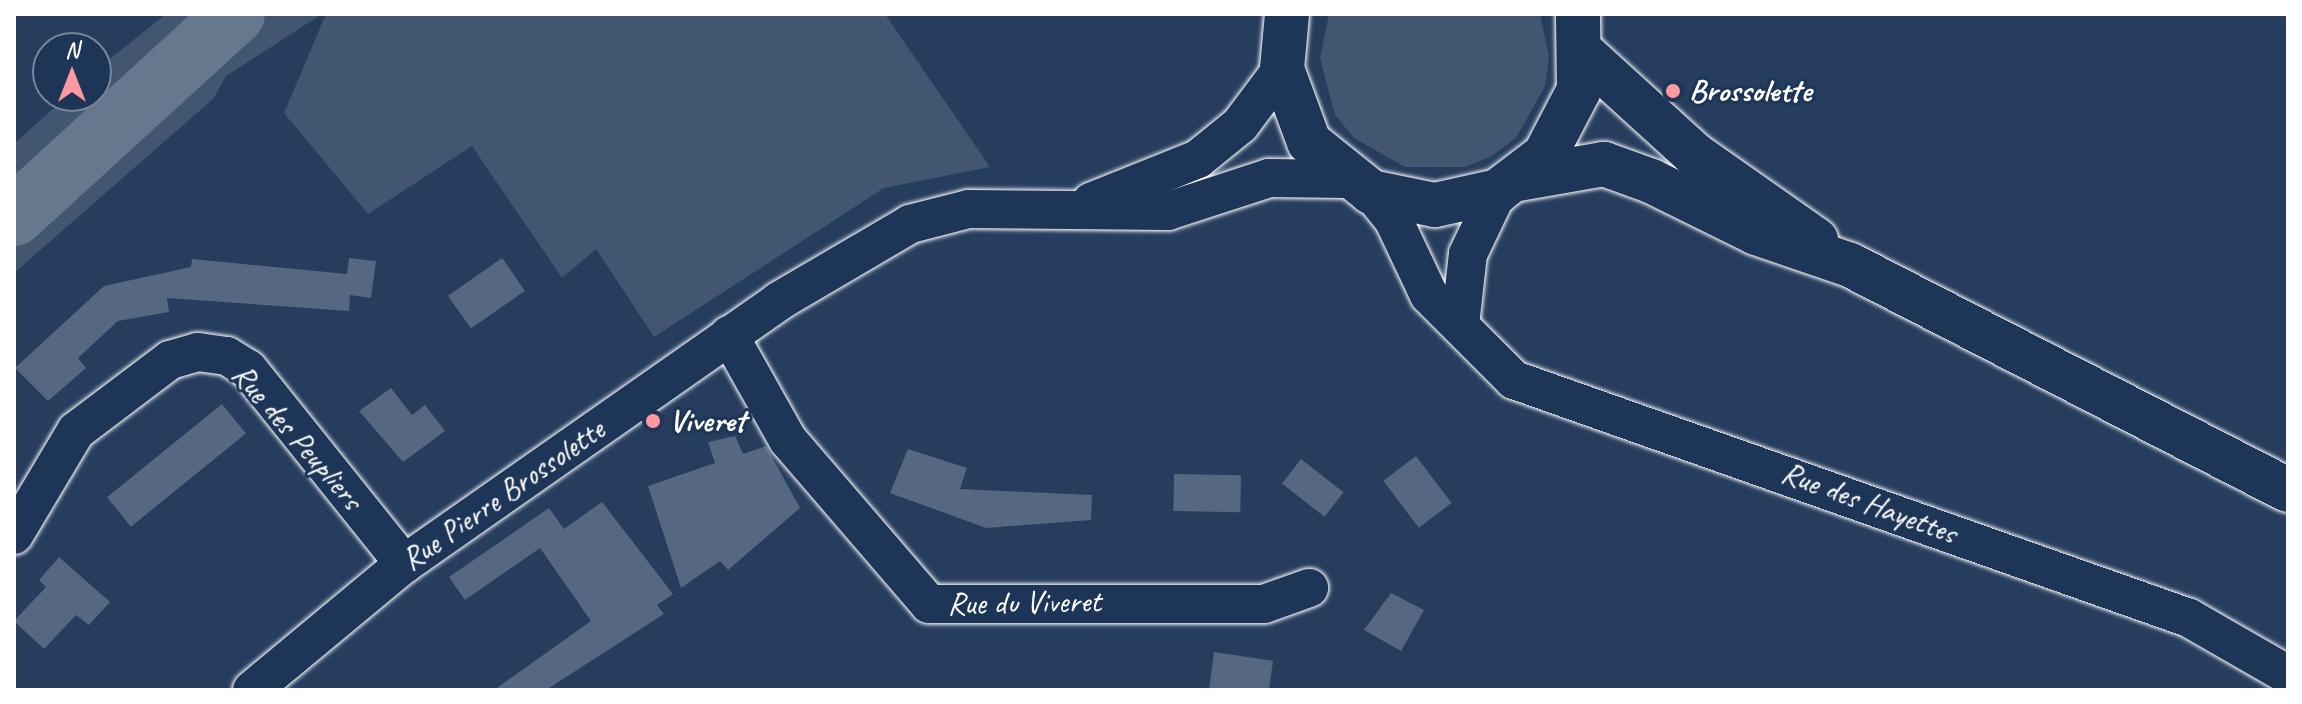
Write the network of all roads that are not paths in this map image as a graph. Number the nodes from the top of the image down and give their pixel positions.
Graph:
1 (1287, 14) edge
2 (1581, 34) edge
3 (1282, 69) junction
4 (1508, 185) junction
5 (1359, 186) junction
6 (1073, 208) junction
7 (1850, 265) junction
8 (1460, 325) junction
9 (729, 335) junction
10 (2288, 490) edge
11 (14, 535) edge
12 (404, 564) junction
13 (1309, 588) dead end
14 (2288, 675) edge
15 (252, 690) edge

1 - 3 main road
2 - 4 main road
2 - 7 main road
3 - 5 main road
3 - 6 street, Rue Pierre Brossolette
4 - 5 main road
4 - 7 main road
4 - 8 street
5 - 6 street, Rue Pierre Brossolette
5 - 8 street, Rue des Hayettes
6 - 9 street, Rue Pierre Brossolette
7 - 10 main road
8 - 14 street, Rue des Hayettes
9 - 12 street, Rue Pierre Brossolette
9 - 13 street, Rue du Viveret
11 - 12 street, Rue des Peupliers
12 - 15 street, Rue Pierre Brossolette

